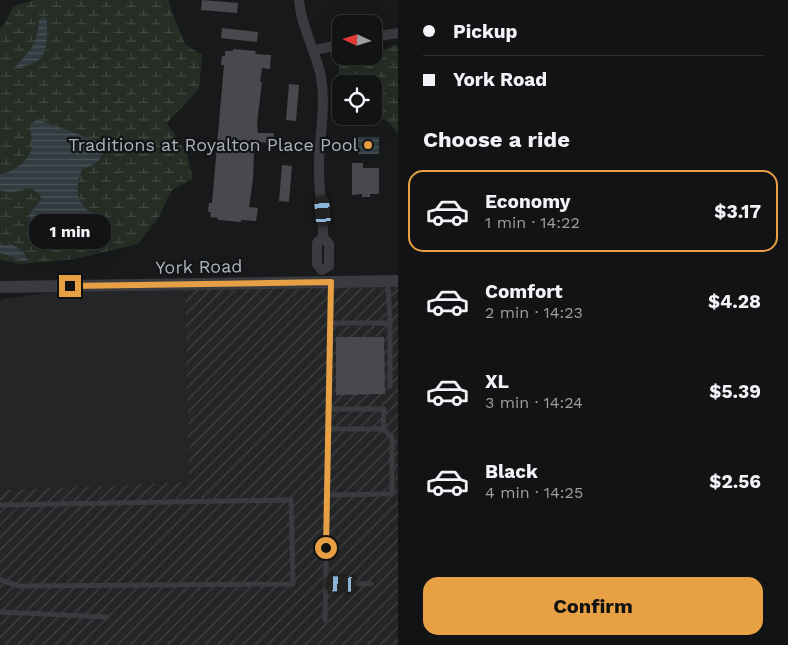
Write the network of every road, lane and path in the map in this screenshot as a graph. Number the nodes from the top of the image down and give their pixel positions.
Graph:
1 (299, 0) edge
2 (398, 33) edge
3 (382, 36) edge
4 (332, 47) edge
5 (313, 50) junction
6 (325, 278) junction
7 (393, 281) edge
8 (0, 287) edge
9 (390, 322) junction
10 (330, 323) junction
11 (390, 386) dead end
12 (329, 409) junction
13 (329, 429) junction
14 (384, 429) junction
15 (327, 495) junction
16 (0, 505) edge
17 (0, 580) edge
18 (326, 583) junction
19 (371, 584) dead end
20 (0, 612) edge
21 (107, 617) dead end
22 (325, 620) dead end

1 - 5 street
2 - 3 street
4 - 5 street
5 - 6 street
6 - 7 street, York Road
6 - 8 street, York Road
6 - 10 lane
7 - 9 lane
9 - 10 lane
9 - 11 lane
10 - 12 lane
12 - 13 lane
12 - 14 lane
13 - 14 lane
13 - 15 lane
14 - 15 lane
15 - 18 lane
16 - 17 lane
18 - 19 lane
18 - 22 lane
20 - 21 lane

